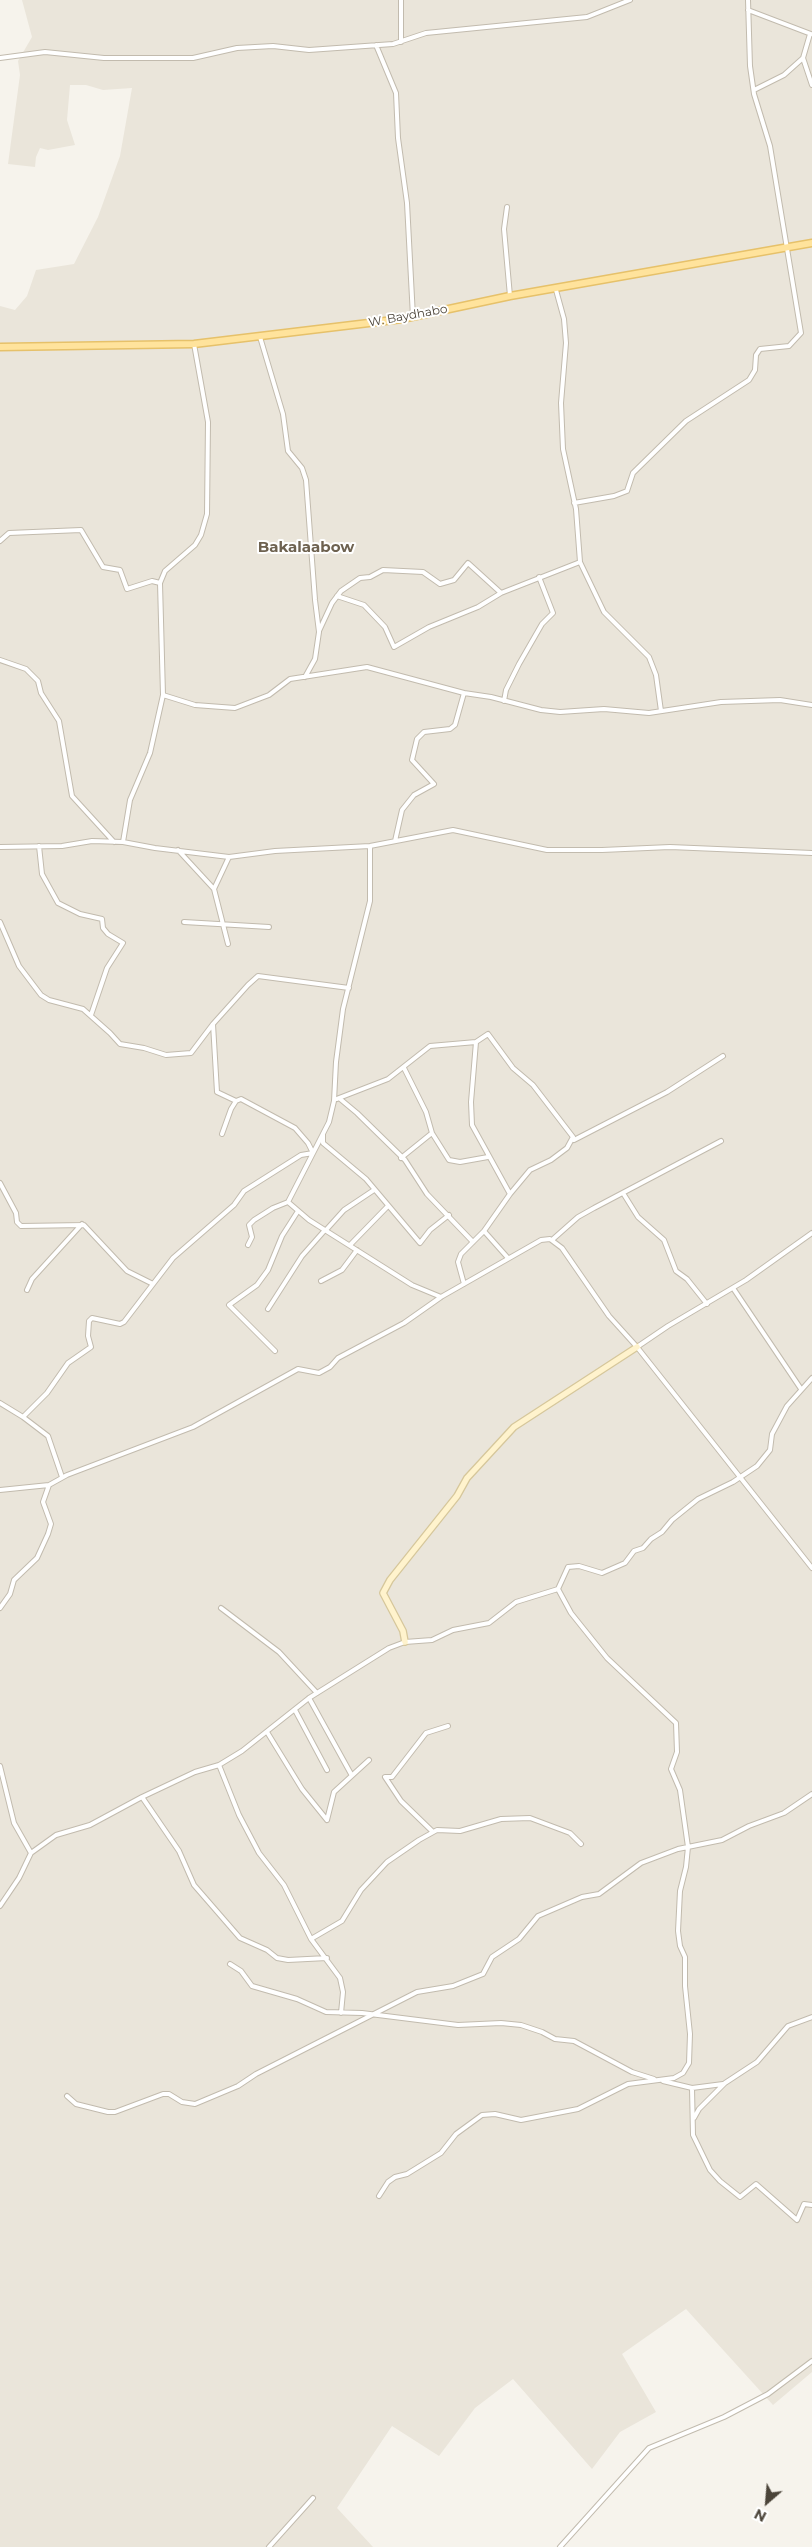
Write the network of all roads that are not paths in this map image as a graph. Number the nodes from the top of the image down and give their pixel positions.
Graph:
1 (401, 0) edge
2 (630, 0) edge
3 (748, 0) edge
4 (748, 10) junction
5 (811, 34) edge
6 (401, 42) junction
7 (376, 46) junction
8 (0, 58) edge
9 (802, 58) junction
10 (812, 85) edge
11 (754, 90) junction
12 (507, 207) dead end
13 (812, 243) edge
14 (787, 247) junction
15 (556, 290) junction
16 (510, 296) junction
17 (413, 317) junction
18 (260, 337) junction
19 (194, 344) junction
20 (0, 347) edge
21 (574, 503) junction
22 (0, 541) edge
23 (580, 562) junction
24 (539, 577) junction
25 (160, 583) junction
26 (501, 593) junction
27 (337, 596) junction
28 (319, 632) junction
29 (0, 660) edge
30 (304, 677) junction
31 (464, 693) junction
32 (163, 695) junction
33 (504, 701) junction
34 (812, 705) edge
35 (661, 712) junction
36 (395, 841) junction
37 (114, 842) junction
38 (123, 842) junction
39 (39, 846) junction
40 (370, 846) junction
41 (0, 847) edge
42 (177, 850) junction
43 (812, 853) edge
44 (229, 857) junction
45 (214, 888) junction
46 (0, 922) edge
47 (184, 922) dead end
48 (223, 924) junction
49 (269, 927) dead end
50 (228, 944) dead end
51 (349, 988) junction
52 (91, 1015) junction
53 (213, 1024) junction
54 (476, 1042) junction
55 (723, 1056) dead end
56 (404, 1068) junction
57 (339, 1098) junction
58 (236, 1101) junction
59 (334, 1101) junction
60 (432, 1133) junction
61 (222, 1134) dead end
62 (323, 1134) junction
63 (574, 1140) junction
64 (721, 1141) dead end
65 (312, 1153) junction
66 (488, 1157) junction
67 (401, 1158) junction
68 (0, 1183) edge
69 (374, 1190) junction
70 (623, 1193) junction
71 (510, 1194) junction
72 (288, 1202) junction
73 (388, 1206) junction
74 (298, 1210) junction
75 (448, 1215) junction
76 (82, 1224) junction
77 (326, 1230) junction
78 (484, 1231) junction
79 (812, 1233) edge
80 (552, 1240) junction
81 (473, 1242) junction
82 (248, 1245) dead end
83 (350, 1245) junction
84 (357, 1250) junction
85 (508, 1258) junction
86 (321, 1281) dead end
87 (153, 1284) junction
88 (464, 1284) junction
89 (733, 1288) junction
90 (27, 1290) dead end
91 (441, 1297) junction
92 (706, 1304) junction
93 (268, 1309) dead end
94 (637, 1348) junction
95 (275, 1351) dead end
96 (812, 1378) edge
97 (802, 1389) junction
98 (0, 1403) edge
99 (23, 1417) junction
100 (62, 1477) junction
101 (739, 1477) junction
102 (49, 1485) junction
103 (0, 1490) edge
104 (812, 1568) edge
105 (558, 1589) junction
106 (0, 1608) edge
107 (221, 1608) dead end
108 (405, 1642) junction
109 (317, 1693) junction
110 (310, 1698) junction
111 (295, 1710) junction
112 (448, 1726) dead end
113 (267, 1732) junction
114 (370, 1760) dead end
115 (219, 1765) junction
116 (0, 1766) edge
117 (327, 1770) dead end
118 (351, 1774) junction
119 (812, 1794) edge
120 (142, 1797) junction
121 (433, 1832) junction
122 (581, 1844) dead end
123 (688, 1847) junction
124 (31, 1852) junction
125 (0, 1906) edge
126 (311, 1939) junction
127 (327, 1958) junction
128 (230, 1964) dead end
129 (341, 2013) junction
130 (377, 2015) junction
131 (812, 2017) edge
132 (662, 2081) junction
133 (725, 2083) junction
134 (692, 2088) junction
135 (67, 2096) dead end
136 (694, 2120) junction
137 (379, 2196) dead end
138 (812, 2205) edge
139 (812, 2361) edge
140 (314, 2498) dead end
141 (269, 2547) edge
142 (560, 2547) edge

1 - 6 street
2 - 6 street
3 - 4 street
4 - 5 street
4 - 11 street
5 - 9 street
6 - 7 street
7 - 8 street
7 - 17 street
9 - 10 street
9 - 11 street
11 - 14 street
12 - 16 street
13 - 14 main road, W. Baydhabo
14 - 15 main road, W. Baydhabo
14 - 21 street
15 - 16 main road, W. Baydhabo
15 - 21 street
16 - 17 main road, W. Baydhabo
17 - 18 main road, W. Baydhabo
18 - 19 main road, W. Baydhabo
18 - 28 street
19 - 20 main road, W. Baydhabo
19 - 25 street
21 - 23 street
22 - 25 street
23 - 24 street
23 - 35 street
24 - 26 street
24 - 33 street
25 - 32 street
26 - 27 street
26 - 27 street
27 - 28 street
28 - 30 street
29 - 37 street
30 - 31 street
30 - 32 street
31 - 33 street
31 - 36 street
32 - 38 street
33 - 35 street
34 - 35 street
36 - 40 street
36 - 43 street
37 - 38 street
37 - 39 street
38 - 42 street
39 - 41 street
39 - 52 street
40 - 44 street
40 - 51 street
42 - 44 street
42 - 45 street
44 - 45 street
45 - 48 street
46 - 52 street
47 - 48 street
48 - 49 street
48 - 50 street
51 - 53 street
51 - 59 street
52 - 53 street
53 - 58 street
54 - 56 street
54 - 63 street
54 - 66 street
55 - 63 street
56 - 57 street
56 - 60 street
57 - 59 street
57 - 67 street
58 - 61 street
58 - 65 street
59 - 62 street
60 - 66 street
60 - 67 street
62 - 65 street
62 - 69 street
63 - 71 street
64 - 70 street
65 - 72 street
65 - 87 street
66 - 71 street
67 - 75 street
68 - 76 street
69 - 73 street
69 - 77 street
70 - 80 street
70 - 92 street
71 - 78 street
72 - 74 street
72 - 82 street
73 - 75 street
73 - 83 street
74 - 77 street
74 - 95 street
75 - 81 street
76 - 87 street
76 - 90 street
77 - 83 street
77 - 93 street
78 - 81 street
78 - 85 street
79 - 89 street
80 - 85 street
80 - 94 street
81 - 88 street
83 - 84 street
84 - 86 street
84 - 91 street
85 - 88 street
87 - 99 street
88 - 91 street
89 - 92 street
89 - 97 street
91 - 100 street
92 - 94 street
94 - 101 street
94 - 108 street
96 - 97 street
97 - 101 street
98 - 99 street
99 - 100 street
100 - 102 street
101 - 104 street
101 - 105 street
102 - 103 street
102 - 106 street
105 - 108 street
105 - 123 street
107 - 109 street
108 - 109 street
109 - 110 street
110 - 111 street
110 - 118 street
111 - 113 street
111 - 117 street
112 - 121 street
113 - 115 street
113 - 118 street
114 - 118 street
115 - 120 street
115 - 126 street
116 - 124 street
119 - 123 street
120 - 124 street
120 - 127 street
121 - 122 street
121 - 126 street
123 - 130 street
123 - 132 street
124 - 125 street
126 - 127 street
127 - 129 street
128 - 129 street
129 - 130 street
130 - 132 street
130 - 135 street
131 - 133 street
132 - 134 street
132 - 137 street
133 - 134 street
133 - 136 street
134 - 136 street
136 - 138 street
139 - 142 street
140 - 141 street

